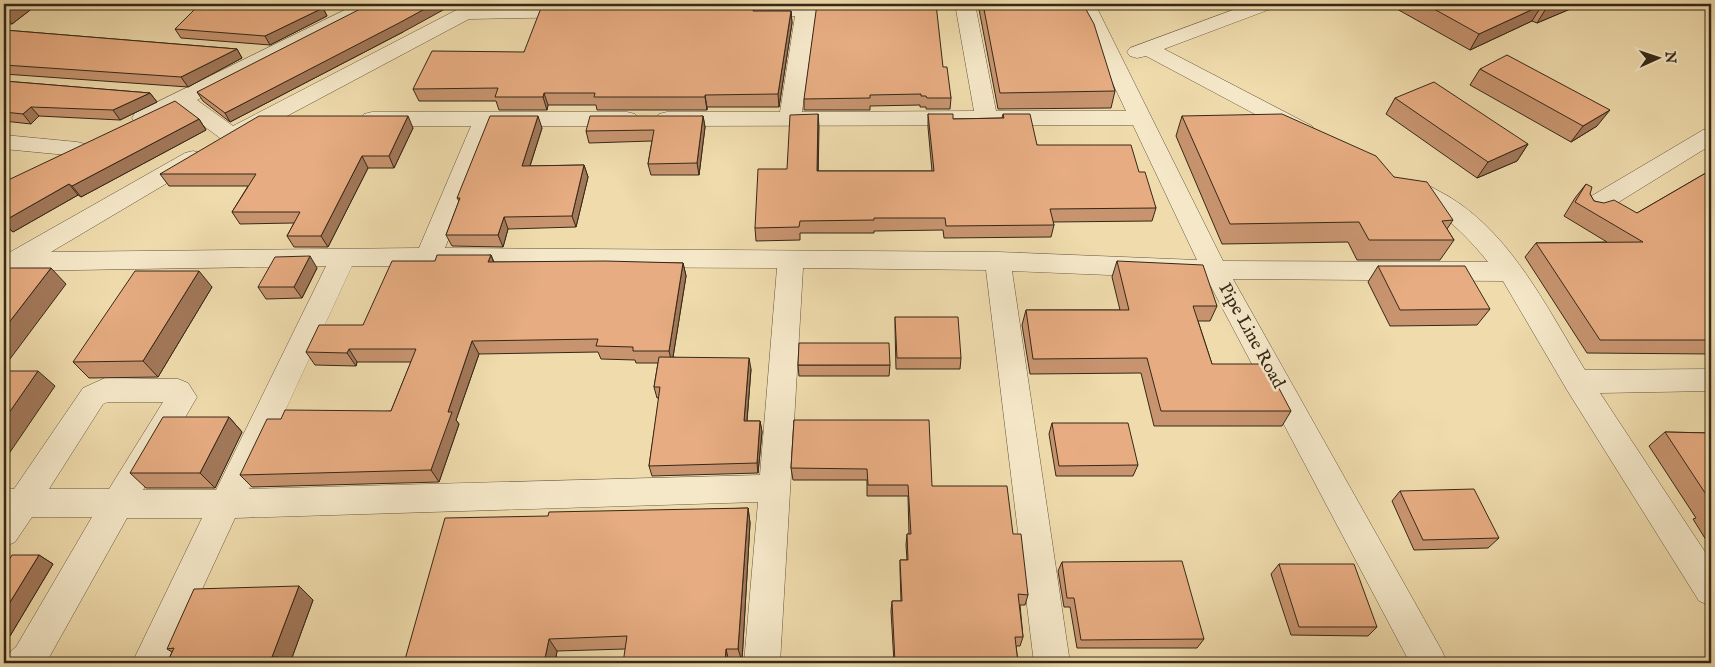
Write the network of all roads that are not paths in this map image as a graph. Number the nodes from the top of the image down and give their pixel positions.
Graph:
1 (965, 4) edge
2 (1085, 4) edge
3 (1266, 4) edge
4 (364, 7) edge
5 (807, 7) edge
6 (318, 8) edge
7 (474, 8) edge
8 (697, 10) edge
9 (599, 11) edge
10 (1148, 49) junction
11 (233, 50) edge
12 (273, 53) junction
13 (1111, 58) junction
14 (153, 93) dead end
15 (188, 98) junction
16 (790, 118) junction
17 (1140, 118) junction
18 (261, 119) junction
19 (309, 119) edge
20 (348, 119) edge
21 (485, 119) junction
22 (986, 119) junction
23 (121, 128) edge
24 (1711, 135) edge
25 (232, 136) junction
26 (1323, 141) edge
27 (4, 142) edge
28 (41, 166) edge
29 (1393, 177) edge
30 (1592, 207) edge
31 (343, 257) junction
32 (428, 258) junction
33 (791, 259) junction
34 (998, 261) junction
35 (9, 265) edge
36 (1215, 270) junction
37 (1511, 272) junction
38 (1711, 380) edge
39 (1577, 382) junction
40 (776, 488) junction
41 (13, 503) edge
42 (118, 504) junction
43 (225, 504) junction
44 (4, 532) edge
45 (1711, 590) edge
46 (24, 663) edge
47 (150, 663) edge
48 (762, 663) edge
49 (1052, 663) edge
50 (1429, 663) edge

1 - 22 street
2 - 13 street, Pipe Line Road
3 - 10 street
4 - 6 street
4 - 12 street
5 - 8 street
5 - 16 street
7 - 9 street
7 - 18 street
10 - 13 street
10 - 26 street
11 - 12 street
12 - 15 street
13 - 17 street, Pipe Line Road
14 - 15 street
15 - 23 street
15 - 25 street
16 - 21 street
16 - 22 street
17 - 22 street
17 - 36 street, Pipe Line Road
18 - 19 street
18 - 25 street
20 - 21 street
21 - 32 street
24 - 30 street
25 - 35 street
27 - 28 street
29 - 37 street
31 - 32 street
31 - 35 street
31 - 43 street
32 - 33 street
33 - 34 street
33 - 40 street
34 - 36 street
34 - 49 street
36 - 37 street
36 - 50 street, Pipe Line Road
37 - 39 street
38 - 39 street
39 - 45 street
40 - 43 street
40 - 48 street
41 - 42 street
41 - 42 street
41 - 44 street
42 - 43 street
42 - 46 street
43 - 47 street

